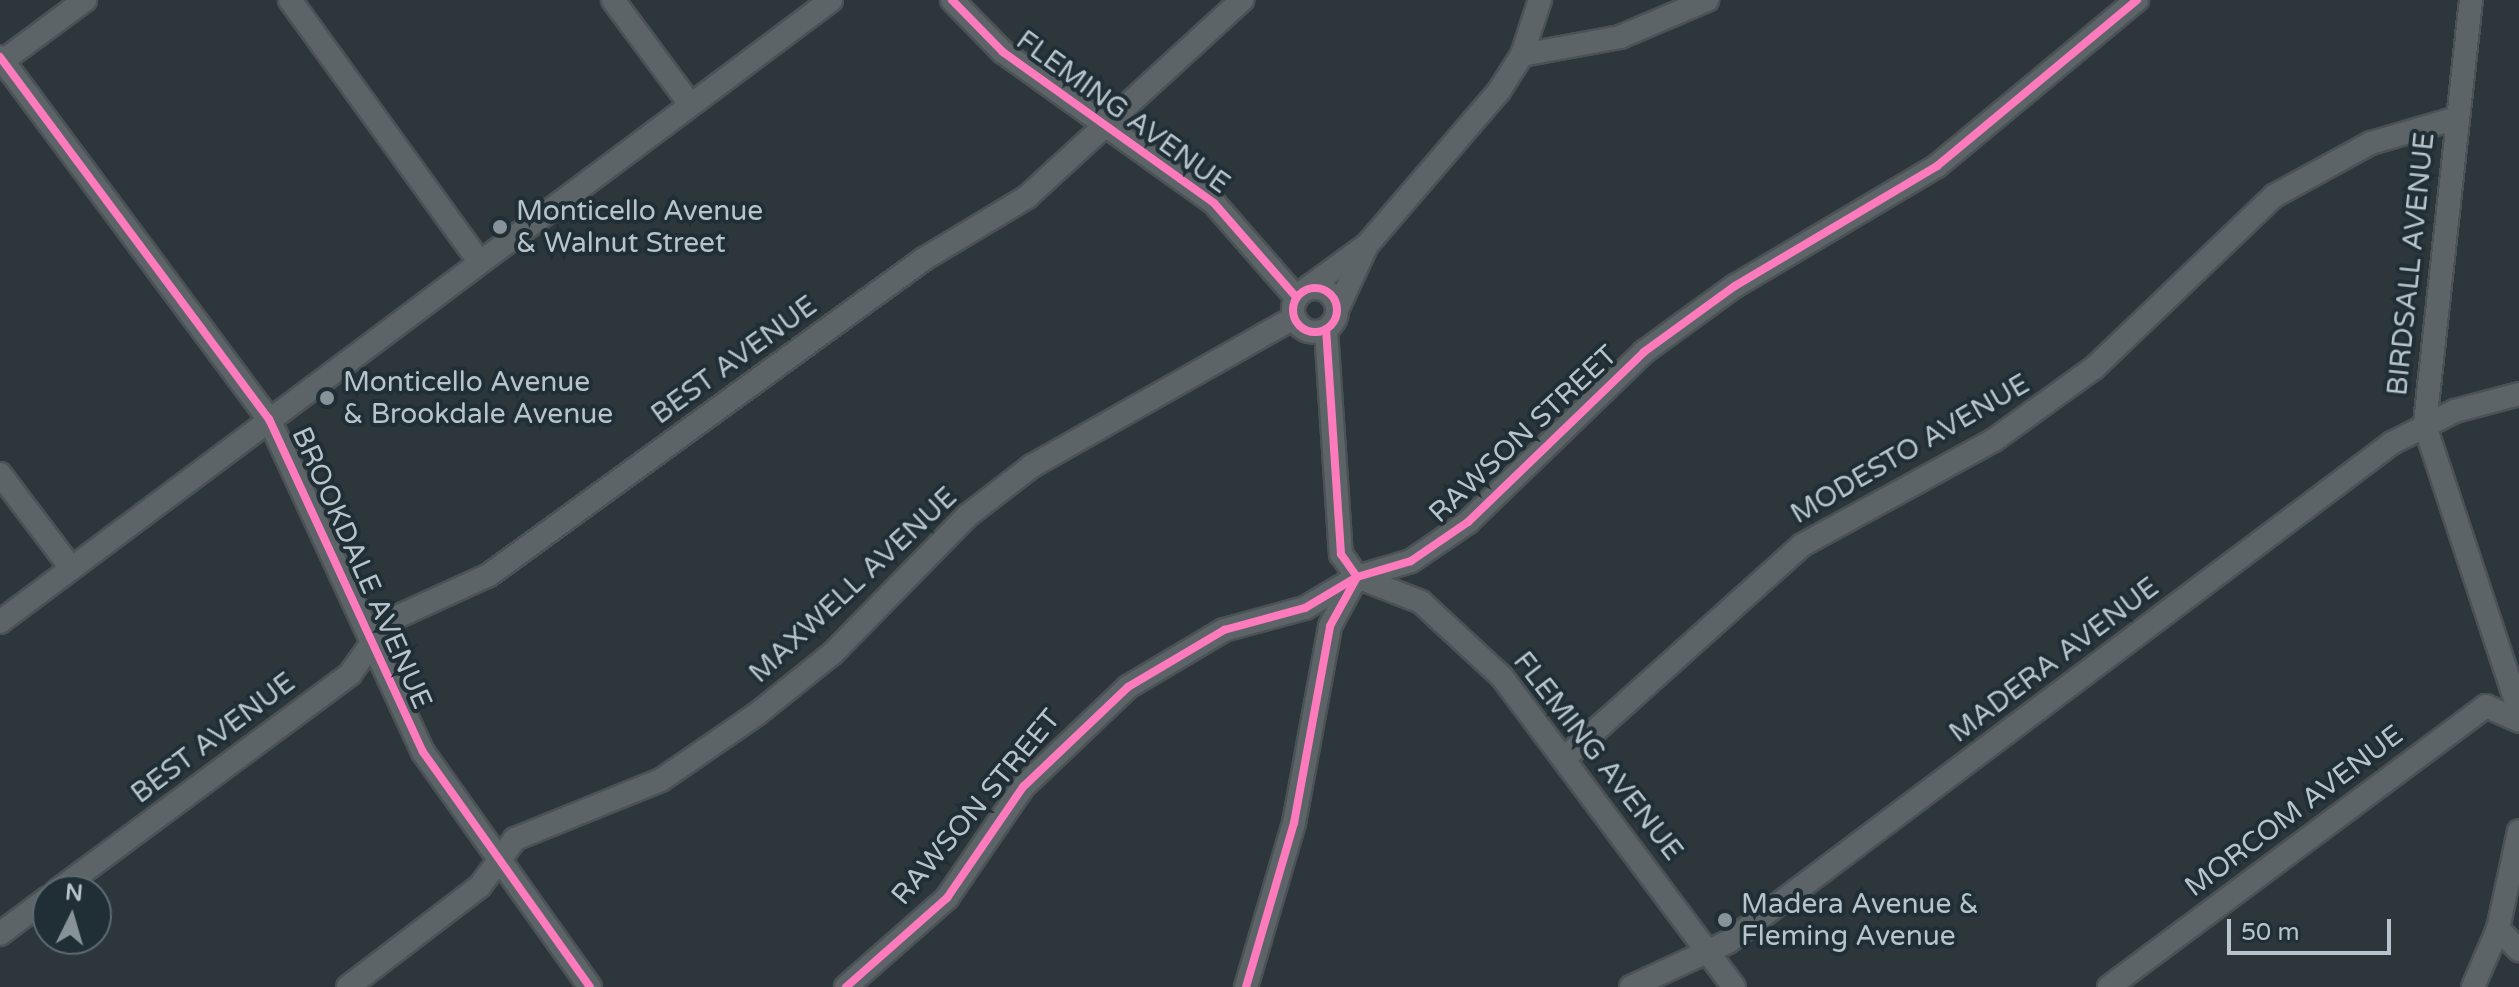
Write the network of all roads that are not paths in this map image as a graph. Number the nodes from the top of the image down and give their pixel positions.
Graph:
1 (85, 0) edge
2 (290, 0) edge
3 (613, 0) edge
4 (831, 0) edge
5 (952, 0) edge
6 (1242, 0) edge
7 (1540, 0) edge
8 (1707, 0) edge
9 (2137, 0) edge
10 (2471, 0) edge
11 (1522, 55) junction
12 (1, 60) edge
13 (690, 104) junction
14 (2457, 118) junction
15 (1105, 130) junction
16 (1367, 245) junction
17 (479, 261) junction
18 (1298, 302) junction
19 (1337, 310) junction
20 (1326, 330) junction
21 (2519, 394) edge
22 (269, 419) junction
23 (2425, 426) junction
24 (0, 474) edge
25 (71, 568) junction
26 (1357, 577) junction
27 (0, 622) edge
28 (370, 646) junction
29 (2519, 711) edge
30 (2519, 721) edge
31 (1567, 756) junction
32 (2519, 831) edge
33 (497, 863) junction
34 (79, 875) edge
35 (32, 910) edge
36 (2498, 929) junction
37 (0, 934) edge
38 (2519, 950) edge
39 (1708, 951) junction
40 (348, 987) edge
41 (590, 987) edge
42 (846, 987) edge
43 (1246, 987) edge
44 (1631, 987) edge
45 (1734, 987) edge
46 (2109, 987) edge
47 (2473, 987) edge

1 - 12 street
2 - 17 street
3 - 13 street
4 - 13 street
5 - 15 street, FLEMING AVENUE
6 - 15 street, BEST AVENUE
7 - 11 street
8 - 11 street
9 - 26 street, RAWSON STREET
10 - 14 street, BIRDSALL AVENUE
11 - 16 street
12 - 22 street, BROOKDALE AVENUE
13 - 17 street
14 - 23 street, BIRDSALL AVENUE
14 - 31 street, MODESTO AVENUE
15 - 18 street, FLEMING AVENUE
15 - 28 street, BEST AVENUE
16 - 18 street, MAXWELL AVENUE
16 - 19 street
17 - 22 street
18 - 19 street
18 - 20 street
18 - 33 street, MAXWELL AVENUE
19 - 20 street
20 - 26 street
21 - 23 street, MADERA AVENUE
22 - 25 street
22 - 28 street, BROOKDALE AVENUE
23 - 29 street, BIRDSALL AVENUE
23 - 39 street, MADERA AVENUE
24 - 25 street
25 - 27 street
26 - 31 street, FLEMING AVENUE
26 - 42 street, RAWSON STREET
26 - 43 street
28 - 33 street, BROOKDALE AVENUE
28 - 34 street, BEST AVENUE
30 - 46 street, MORCOM AVENUE
31 - 39 street, FLEMING AVENUE
32 - 36 street
33 - 40 street, MAXWELL AVENUE
33 - 41 street, BROOKDALE AVENUE
35 - 37 street
36 - 38 street
36 - 47 street
39 - 44 street, MADERA AVENUE
39 - 45 street, FLEMING AVENUE

